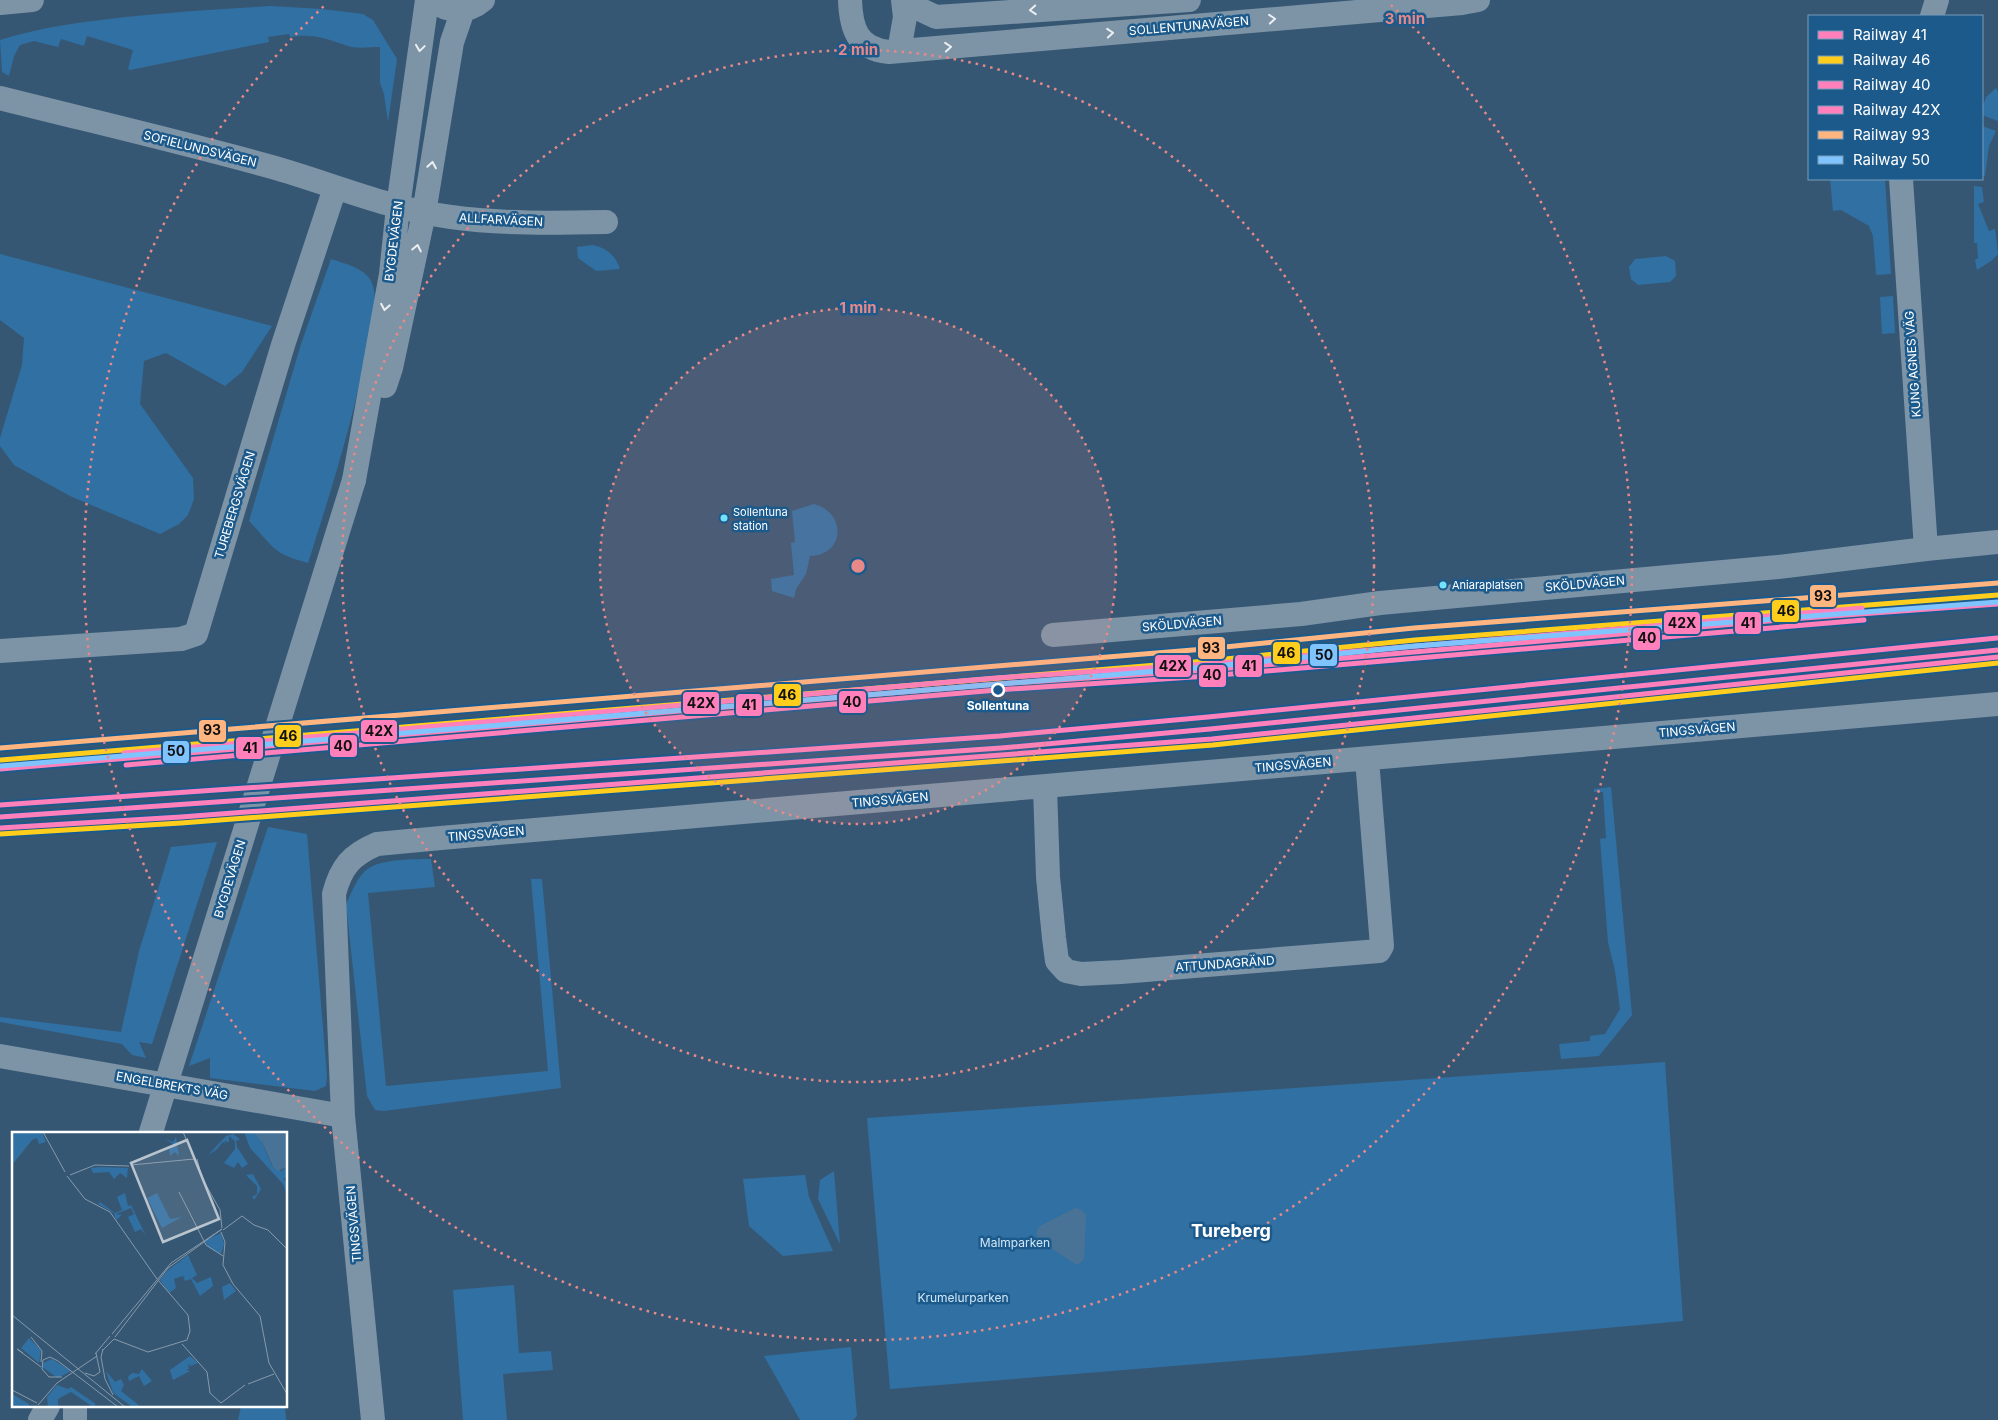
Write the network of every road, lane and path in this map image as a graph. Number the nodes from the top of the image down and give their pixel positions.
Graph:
1 (32, 0) edge
2 (427, 0) edge
3 (432, 0) edge
4 (832, 0) edge
5 (903, 0) edge
6 (908, 0) edge
7 (1189, 0) edge
8 (1478, 0) edge
9 (1936, 0) edge
10 (0, 3) edge
11 (473, 5) edge
12 (851, 7) edge
13 (1932, 15) edge
14 (899, 51) junction
15 (0, 98) edge
16 (1901, 180) edge
17 (334, 188) junction
18 (398, 207) junction
19 (424, 213) junction
20 (606, 222) dead end
21 (354, 480) junction
22 (1998, 542) edge
23 (1926, 549) junction
24 (1053, 635) dead end
25 (0, 651) edge
26 (1998, 704) edge
27 (1367, 759) junction
28 (1045, 787) junction
29 (0, 1056) edge
30 (343, 1116) junction
31 (151, 1132) edge
32 (47, 1408) edge
33 (40, 1420) edge
34 (373, 1420) edge

1 - 10 street
2 -> 18 street, BYGDEVÄGEN
3 - 11 street
4 - 12 street, SOLLENTUNAVÄGEN
5 - 14 street
7 -> 6 street, SOLLENTUNAVÄGEN
14 -> 8 street, SOLLENTUNAVÄGEN
9 - 13 street
19 -> 11 street, BYGDEVÄGEN
12 - 14 street, SOLLENTUNAVÄGEN
15 - 17 street, SOFIELUNDSVÄGEN
16 - 23 street, KUNG AGNES VÄG
17 - 18 street, SOFIELUNDSVÄGEN
17 - 25 street, TUREBERGSVÄGEN
18 - 19 street, ALLFARVÄGEN
18 -> 21 street, BYGDEVÄGEN
19 - 20 street, ALLFARVÄGEN
21 -> 19 street, BYGDEVÄGEN
21 - 31 street, BYGDEVÄGEN, bridge
22 - 23 street, SKÖLDVÄGEN
23 - 24 street, SKÖLDVÄGEN
26 - 27 street, TINGSVÄGEN
27 - 28 street, TINGSVÄGEN
27 - 28 street, ATTUNDAGRÄND
28 - 30 street, TINGSVÄGEN
29 - 30 street, ENGELBREKTS VÄG
30 - 34 street, TINGSVÄGEN
32 - 33 street

